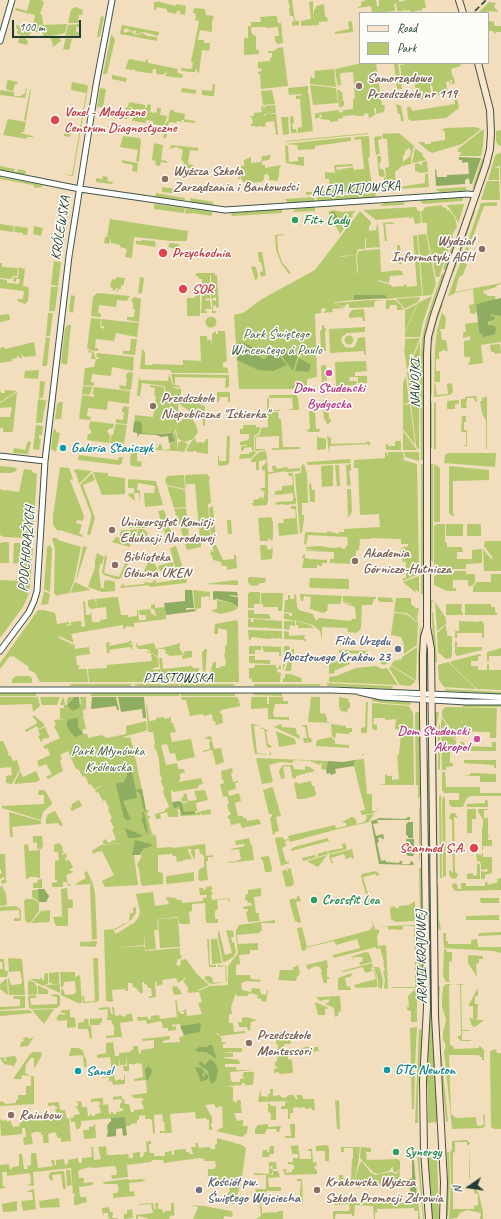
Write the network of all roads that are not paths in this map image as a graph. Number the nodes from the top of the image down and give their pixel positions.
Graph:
1 (12, 0) edge
2 (112, 0) edge
3 (459, 0) edge
4 (463, 12) edge
5 (0, 41) edge
6 (478, 64) edge
7 (0, 173) edge
8 (79, 189) junction
9 (476, 195) junction
10 (0, 456) edge
11 (45, 461) junction
12 (427, 627) junction
13 (0, 651) edge
14 (0, 690) edge
15 (423, 696) junction
16 (431, 697) junction
17 (501, 697) edge
18 (501, 702) edge
19 (429, 1219) edge
20 (443, 1219) edge

1 - 5 street
2 - 8 street, KRÓLEWSKA
3 - 4 main road
6 - 9 main road, NAWOJKI
7 - 8 street, ALEJA KIJOWSKA
8 - 9 street, ALEJA KIJOWSKA
8 - 11 street, KRÓLEWSKA
9 - 12 main road, NAWOJKI
10 - 11 street
11 - 13 street, PODCHORĄŻYCH
12 - 15 main road, NAWOJKI
12 - 16 main road, NAWOJKI
14 - 15 street, PIASTOWSKA
15 - 16 street, PIASTOWSKA
15 - 19 main road, ARMII KRAJOWEJ
16 - 17 street, PIASTOWSKA
16 - 18 street, PIASTOWSKA
16 - 20 main road, ARMII KRAJOWEJ

